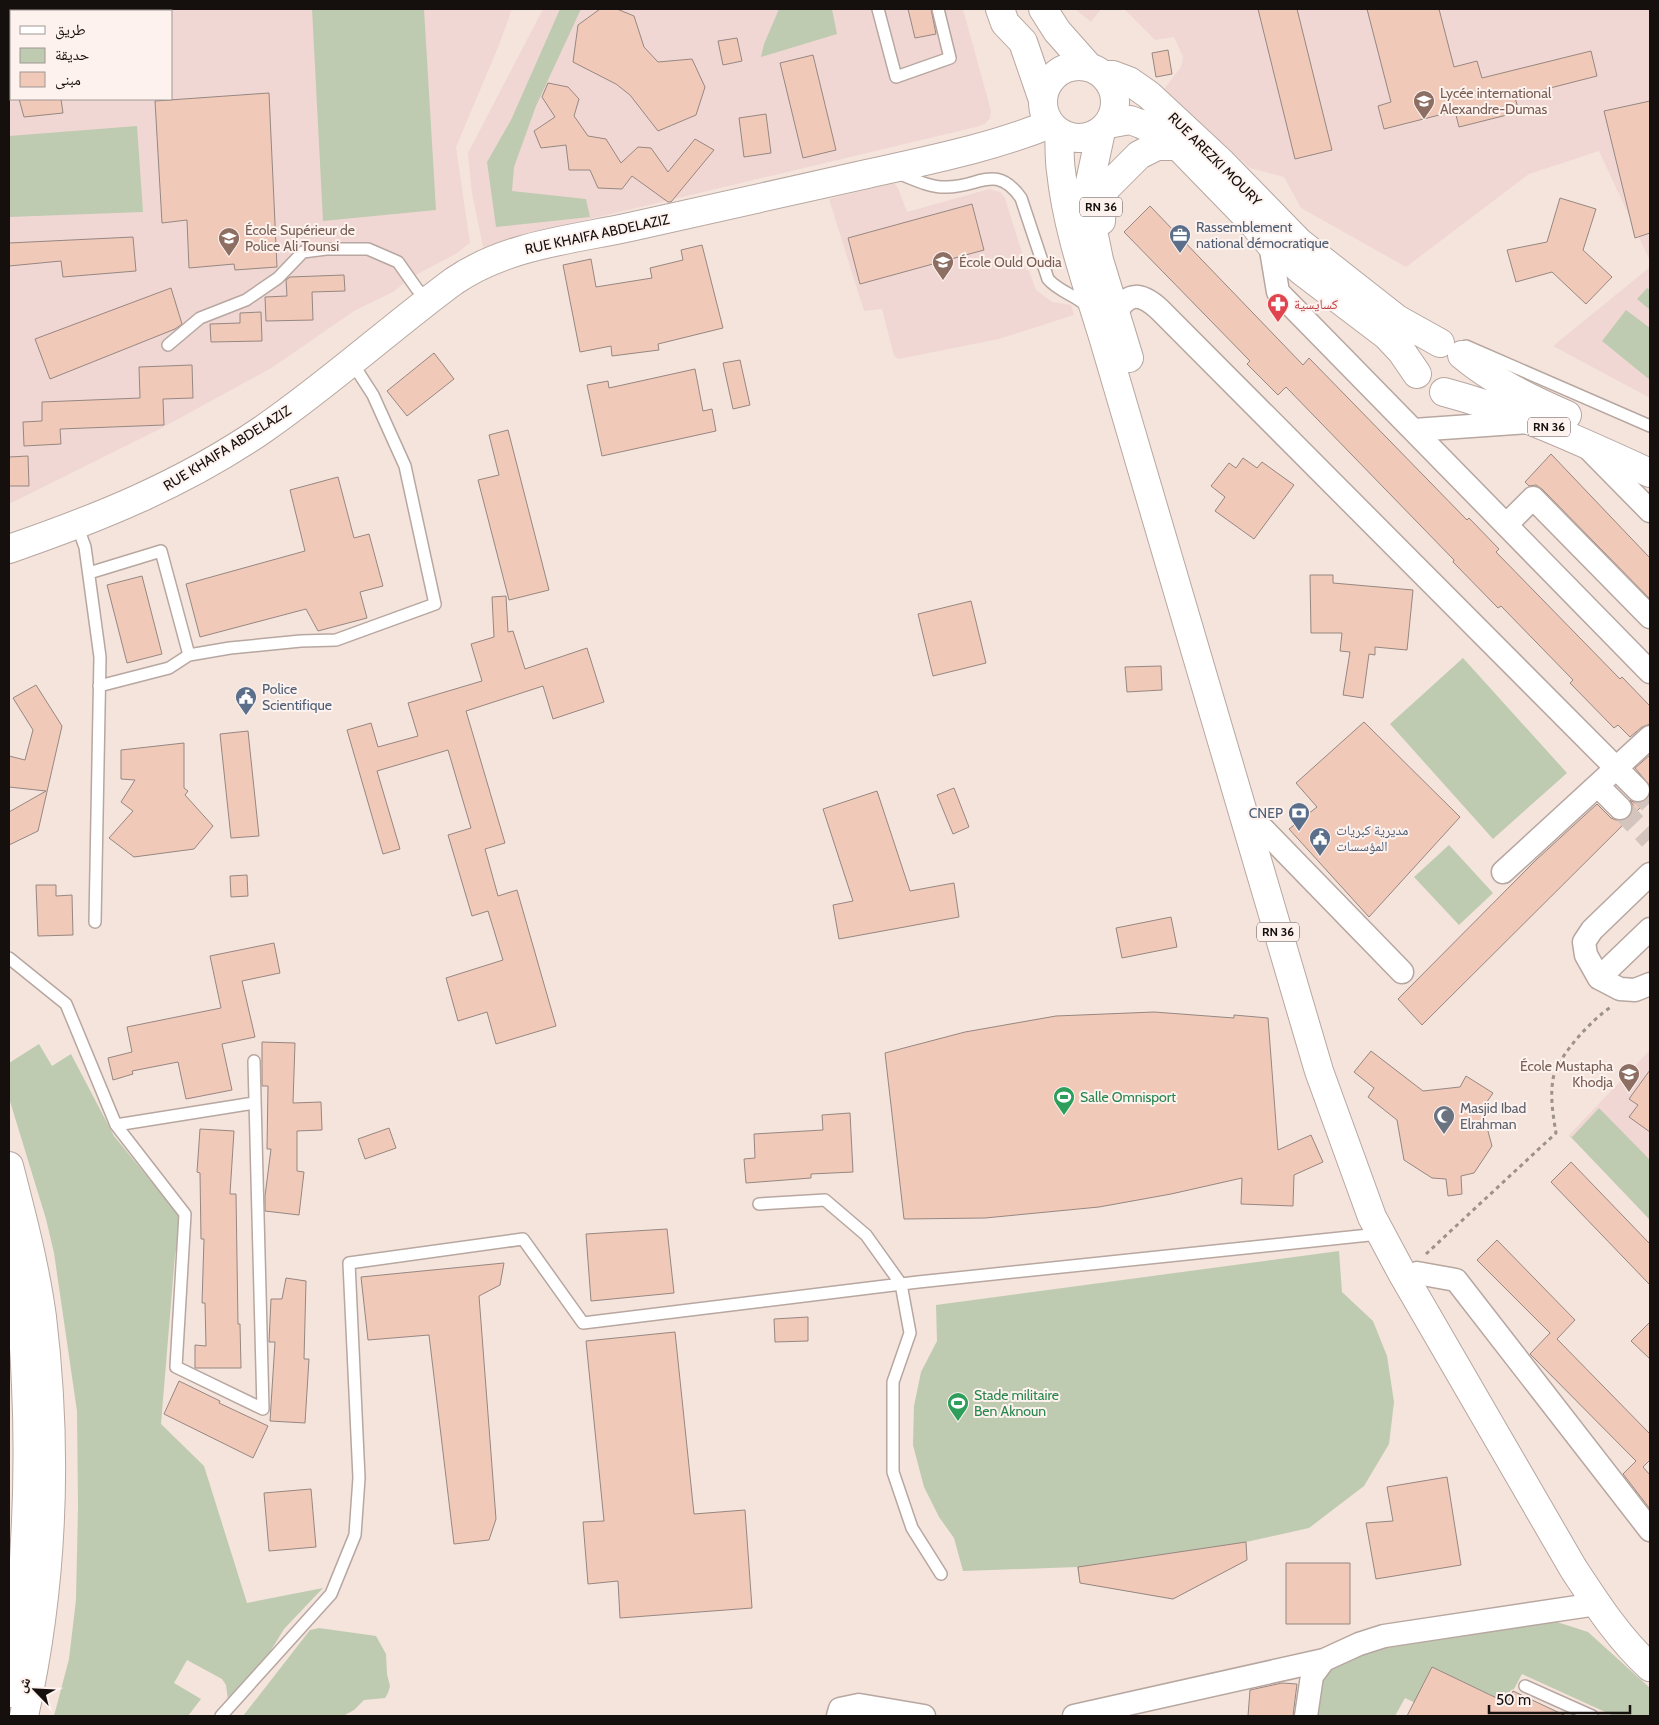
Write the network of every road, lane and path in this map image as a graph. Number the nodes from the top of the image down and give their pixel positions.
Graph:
1 (878, 9) edge
2 (938, 9) edge
3 (1000, 9) edge
4 (1043, 9) edge
5 (1096, 70) junction
6 (1051, 119) junction
7 (1105, 128) junction
8 (1178, 146) junction
9 (887, 169) junction
10 (1270, 244) junction
11 (428, 300) junction
12 (1107, 317) junction
13 (168, 345) dead end
14 (1450, 347) junction
15 (351, 362) junction
16 (1417, 374) junction
17 (1444, 392) junction
18 (1540, 423) junction
19 (1650, 426) edge
20 (1414, 430) junction
21 (1583, 443) junction
22 (1650, 452) edge
23 (1650, 473) edge
24 (1650, 511) edge
25 (77, 524) junction
26 (1506, 525) junction
27 (9, 549) edge
28 (89, 573) junction
29 (1650, 618) edge
30 (189, 655) junction
31 (1650, 672) edge
32 (99, 686) junction
33 (1650, 737) edge
34 (1616, 769) junction
35 (1598, 786) junction
36 (1638, 790) tunnel mouth
37 (1620, 808) tunnel mouth
38 (1263, 829) junction
39 (1503, 872) dead end
40 (1650, 874) edge
41 (95, 922) dead end
42 (1650, 929) edge
43 (9, 958) edge
44 (1402, 972) dead end
45 (1599, 978) junction
46 (1643, 987) edge
47 (254, 1061) dead end
48 (254, 1102) junction
49 (116, 1125) junction
50 (9, 1166) edge
51 (759, 1204) dead end
52 (1381, 1234) junction
53 (9, 1242) edge
54 (1415, 1270) junction
55 (901, 1284) junction
56 (1650, 1530) edge
57 (941, 1574) dead end
58 (1597, 1604) junction
59 (1650, 1646) edge
60 (1324, 1660) junction
61 (1650, 1667) edge
62 (1526, 1686) dead end
63 (9, 1707) edge
64 (30, 1715) edge
65 (221, 1716) edge
66 (838, 1716) edge
67 (924, 1716) edge
68 (1074, 1716) edge
69 (1306, 1716) edge
70 (1592, 1716) edge

1 - 2 lane
3 - 6 main road, RN 36
4 - 5 main road
5 - 6 main road
5 - 7 main road
5 - 14 main road, RUE AREZKI MOURY / RN 36
6 - 7 main road
6 - 9 main road, RUE KHAIFA ABDELAZIZ
6 - 12 main road, RN 36
7 - 8 main road, RUE AREZKI MOURY
7 - 12 main road, RN 36
8 - 10 main road, RUE AREZKI MOURY
8 - 12 main road, RN 36
9 - 11 main road, RUE KHAIFA ABDELAZIZ
9 - 12 lane
10 - 16 main road, RUE AREZKI MOURY
10 - 20 street
11 - 13 lane
11 - 15 main road, RUE KHAIFA ABDELAZIZ
12 - 34 street
12 - 38 main road, RN 36
12 - 52 main road, RN 36
14 - 16 main road
14 - 17 main road
14 - 19 lane
14 - 22 main road, RUE AREZKI MOURY / RN 36
15 - 25 main road, RUE KHAIFA ABDELAZIZ
15 - 30 lane
16 - 17 main road
17 - 18 main road, RN 36
18 - 20 street
18 - 21 main road, RN 36
20 - 26 street
21 - 23 main road, RN 36
21 - 24 street
25 - 27 main road, RUE KHAIFA ABDELAZIZ
25 - 28 lane
26 - 29 street
26 - 31 street
28 - 30 lane
28 - 32 lane
30 - 32 lane
32 - 41 lane
33 - 34 street
34 - 35 street
34 - 36 street
35 - 37 street
35 - 39 street
38 - 44 street
38 - 54 main road, RN 36
40 - 45 street
42 - 45 street
43 - 49 lane
45 - 46 street
46 - 54 path
47 - 48 lane
48 - 49 lane
48 - 49 lane
50 - 64 main road
51 - 55 lane
52 - 55 lane
52 - 58 main road, RN 36
53 - 63 main road
54 - 56 street
54 - 59 main road, RN 36
55 - 57 lane
55 - 65 lane
58 - 60 street
58 - 61 main road, RN 36
60 - 68 street
60 - 69 street
62 - 70 lane
66 - 67 street

